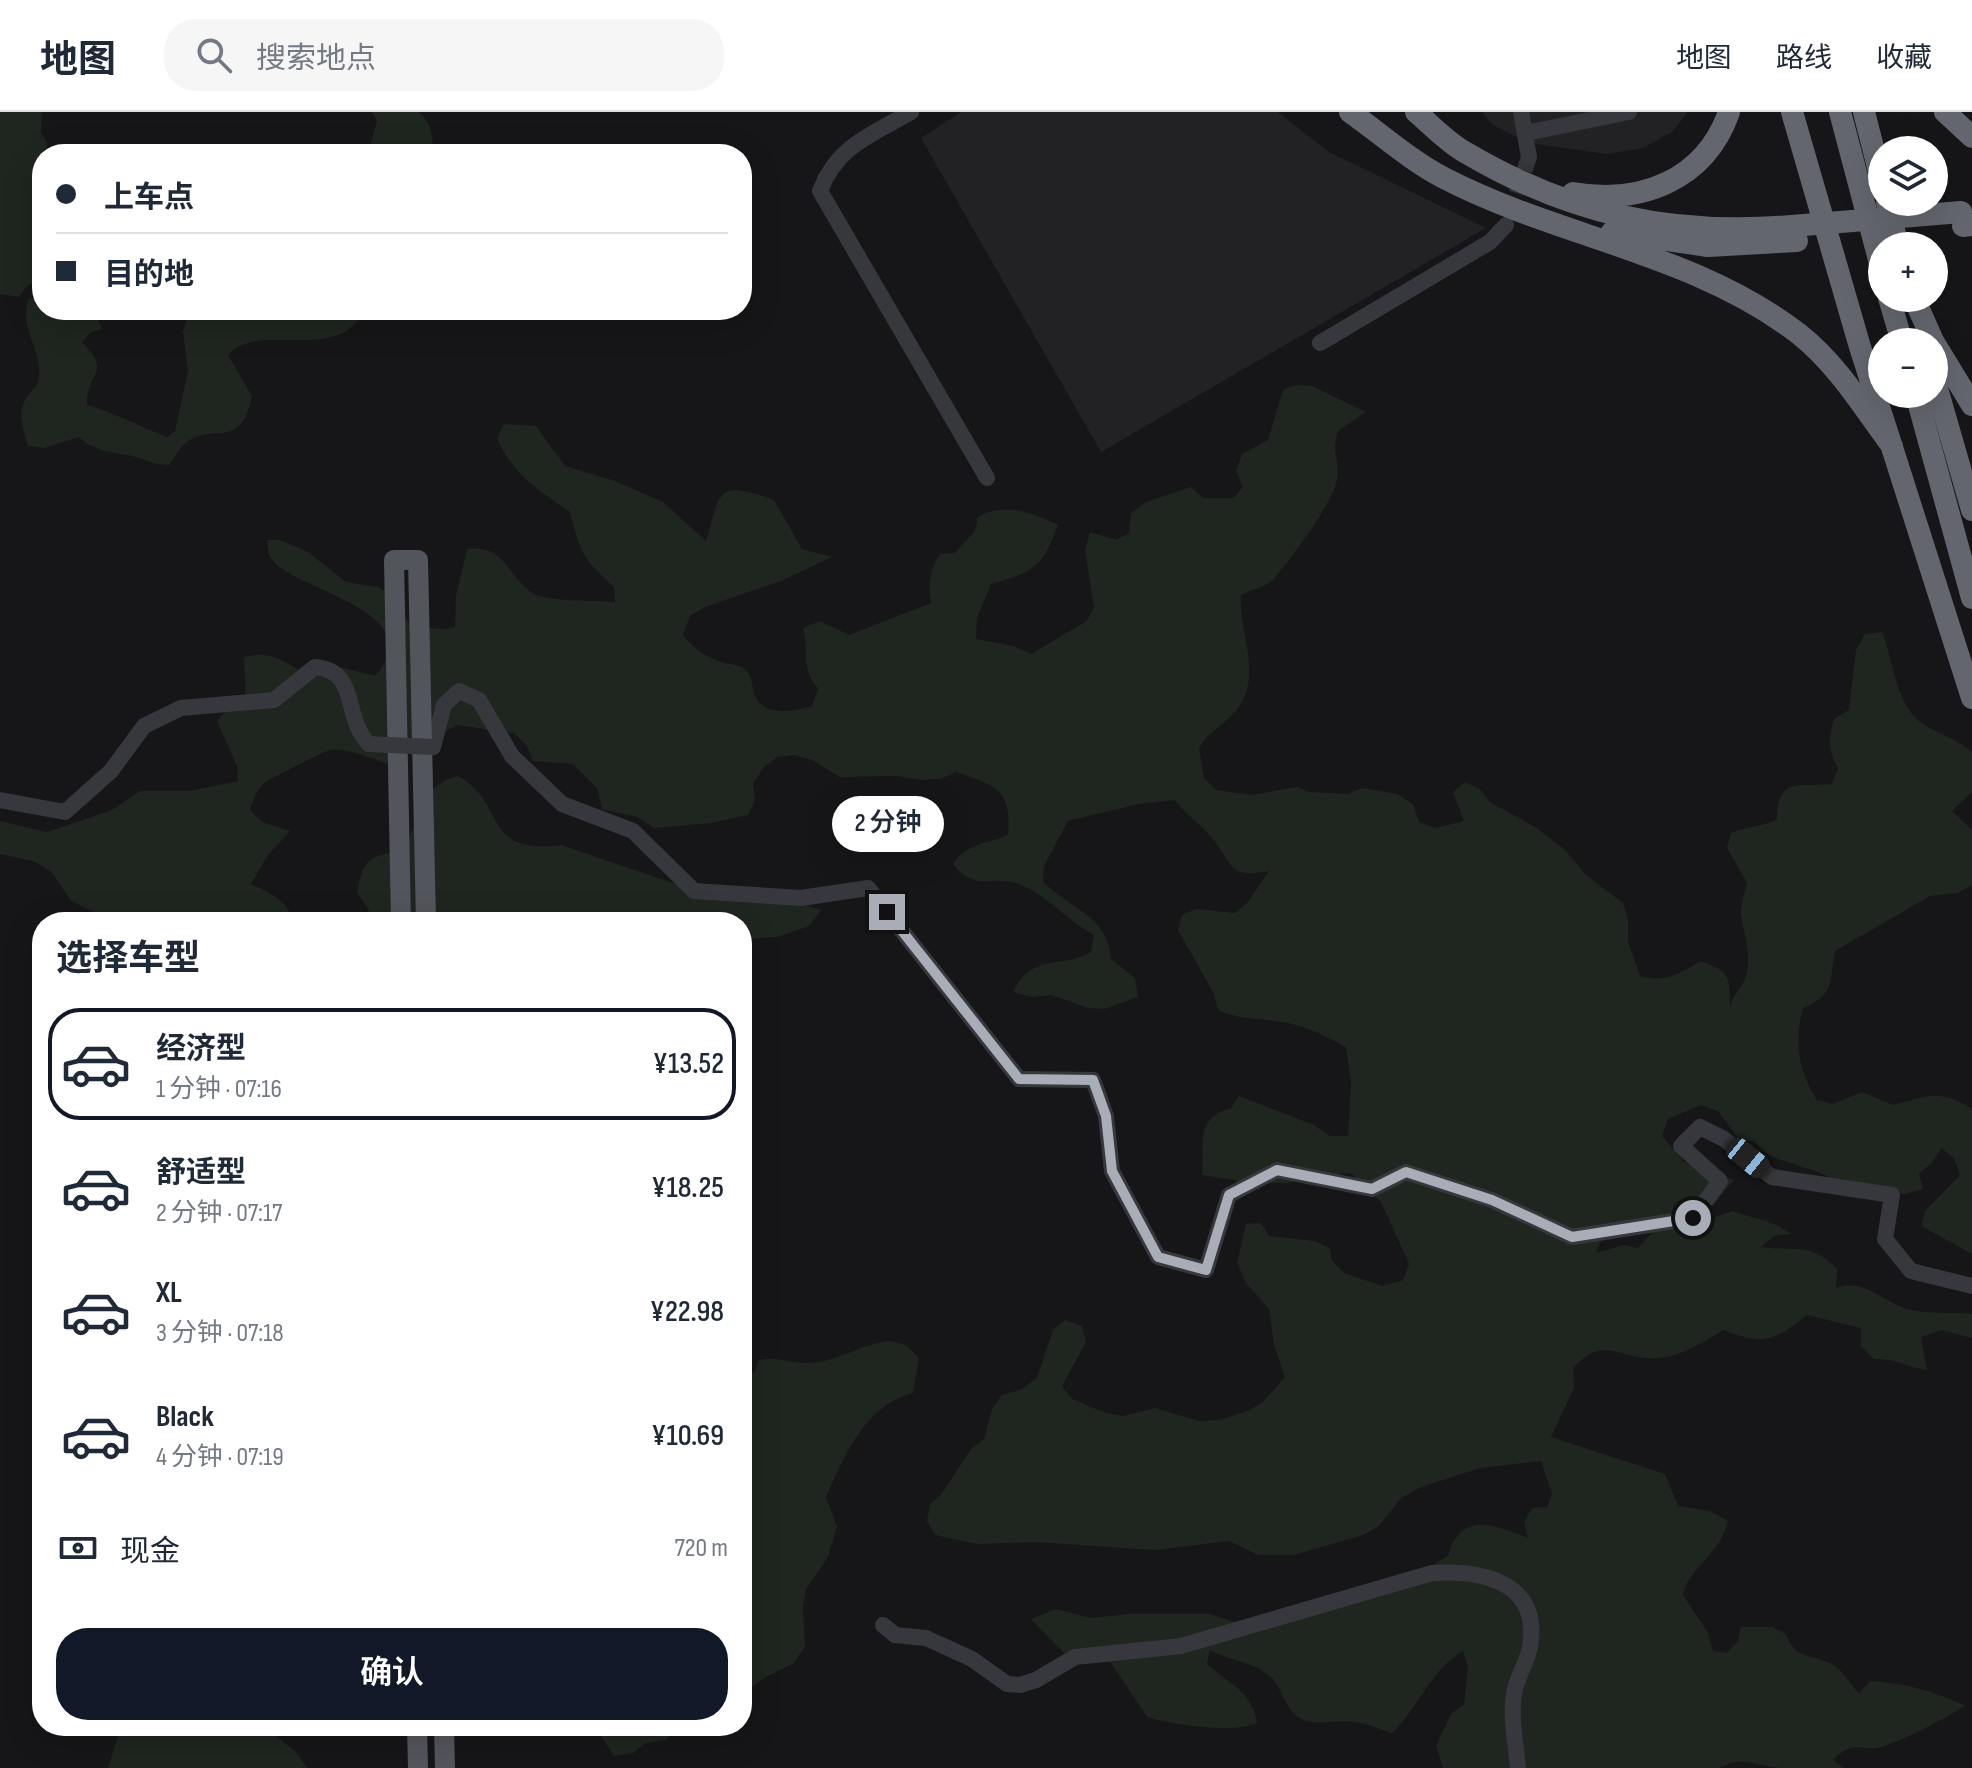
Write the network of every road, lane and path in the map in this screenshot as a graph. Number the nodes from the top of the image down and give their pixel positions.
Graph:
1 (911, 112) edge
2 (1350, 112) edge
3 (1416, 112) edge
4 (1521, 112) edge
5 (1629, 112) edge
6 (1729, 112) edge
7 (1792, 112) edge
8 (1840, 112) edge
9 (1864, 112) edge
10 (1945, 112) edge
11 (1526, 133) junction
12 (1870, 136) edge
13 (1972, 137) edge
14 (1529, 157) tunnel mouth
15 (1533, 186) junction
16 (1544, 219) junction
17 (1967, 219) edge
18 (1506, 225) tunnel mouth
19 (1872, 232) edge
20 (1795, 234) junction
21 (1920, 312) edge
22 (1320, 343) dead end
23 (1972, 405) edge
24 (1920, 408) edge
25 (1943, 408) edge
26 (1892, 446) junction
27 (987, 478) dead end
28 (1972, 510) edge
29 (1972, 598) edge
30 (1972, 698) edge
31 (0, 800) edge
32 (401, 912) edge
33 (426, 912) edge
34 (1972, 1286) edge
35 (883, 1625) dead end
36 (417, 1736) edge
37 (444, 1736) edge
38 (418, 1768) edge
39 (445, 1768) edge
40 (1518, 1768) edge

1 - 27 street
2 - 16 highway
3 - 15 highway
4 - 11 street
5 - 11 street
6 - 15 highway
7 - 26 highway
8 - 19 highway
9 - 12 highway
10 - 13 highway
11 - 14 street
15 - 20 highway
16 - 20 highway
16 - 26 highway
17 - 20 highway
18 - 22 street
21 - 23 highway
24 - 29 highway
25 - 28 highway
26 - 30 highway
31 - 34 street, bridge
32 - 33 main road
35 - 40 street
36 - 38 main road
37 - 39 main road

